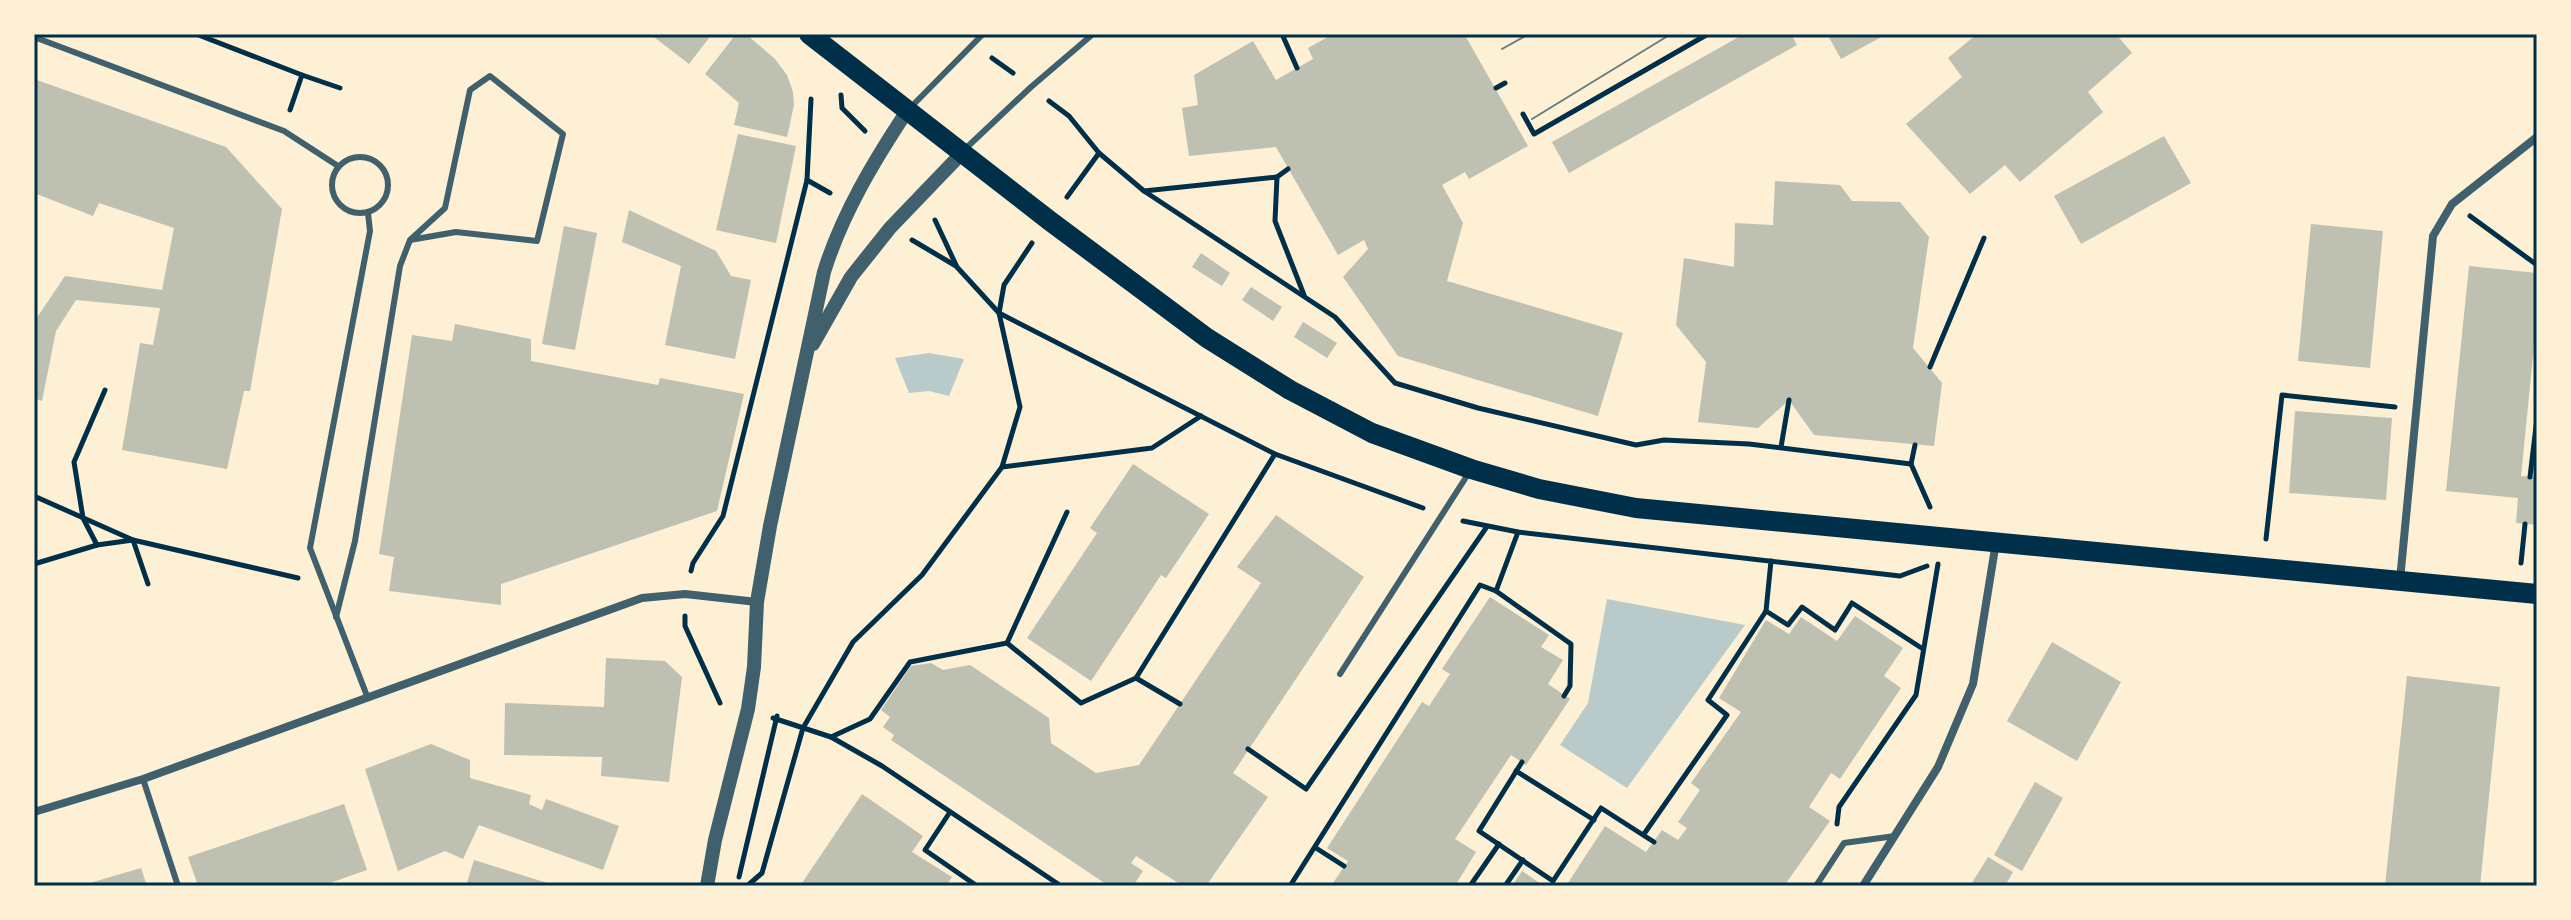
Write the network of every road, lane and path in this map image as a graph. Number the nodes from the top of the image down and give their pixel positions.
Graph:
1 (196, 34) edge
2 (809, 34) edge
3 (983, 34) edge
4 (1093, 34) edge
5 (1282, 34) edge
6 (1708, 34) edge
7 (34, 37) edge
8 (1297, 68) dead end
9 (302, 75) junction
10 (1505, 83) dead end
11 (340, 88) dead end
12 (1496, 88) dead end
13 (811, 99) dead end
14 (907, 111) junction
15 (1523, 114) dead end
16 (284, 131) junction
17 (2537, 137) edge
18 (2537, 148) edge
19 (962, 153) junction
20 (1099, 153) dead end
21 (2517, 154) junction
22 (338, 166) junction
23 (1288, 169) dead end
24 (1277, 177) junction
25 (1144, 191) junction
26 (2452, 204) junction
27 (368, 213) junction
28 (1984, 238) dead end
29 (410, 240) junction
30 (2537, 265) edge
31 (1304, 296) junction
32 (999, 313) dead end
33 (804, 360) junction
34 (1930, 367) dead end
35 (105, 390) dead end
36 (1789, 400) dead end
37 (2416, 409) junction
38 (1201, 416) dead end
39 (2537, 418) edge
40 (1915, 445) dead end
41 (1781, 447) junction
42 (1275, 454) dead end
43 (2535, 458) edge
44 (1911, 464) junction
45 (1002, 467) junction
46 (1471, 469) junction
47 (2530, 477) dead end
48 (34, 496) edge
49 (1067, 512) dead end
50 (83, 518) junction
51 (2525, 524) dead end
52 (1486, 527) dead end
53 (1518, 532) dead end
54 (1943, 537) junction
55 (133, 540) junction
56 (1996, 542) junction
57 (97, 545) junction
58 (1771, 561) dead end
59 (1938, 563) dead end
60 (34, 564) edge
61 (2262, 567) junction
62 (2400, 581) junction
63 (322, 583) junction
64 (148, 584) dead end
65 (1496, 591) junction
66 (2528, 593) edge
67 (685, 594) junction
68 (757, 602) junction
69 (1766, 611) junction
70 (336, 617) junction
71 (1007, 643) junction
72 (1923, 649) junction
73 (1340, 674) dead end
74 (1136, 678) junction
75 (367, 696) junction
76 (1564, 696) dead end
77 (1180, 704) dead end
78 (717, 718) dead end
79 (803, 728) junction
80 (831, 737) junction
81 (1248, 749) dead end
82 (1522, 762) dead end
83 (1516, 771) junction
84 (143, 779) junction
85 (34, 812) edge
86 (950, 812) junction
87 (1594, 820) junction
88 (1644, 834) junction
89 (1829, 836) dead end
90 (1895, 836) junction
91 (1654, 842) dead end
92 (1499, 844) junction
93 (1316, 848) junction
94 (1523, 860) junction
95 (1344, 866) dead end
96 (178, 886) edge
97 (707, 886) edge
98 (737, 886) edge
99 (747, 886) edge
100 (977, 886) edge
101 (1061, 886) edge
102 (1290, 886) edge
103 (1470, 886) edge
104 (1505, 886) edge
105 (1816, 886) edge
106 (1863, 886) edge

1 - 9 path
2 - 14 main road
3 - 14 lane
4 - 19 lane
5 - 8 path
6 - 15 path
7 - 16 lane
9 - 11 path
9 - 16 path
10 - 12 path
13 - 67 path
14 - 19 main road
14 - 33 street
16 - 22 lane
17 - 21 street
18 - 21 street
19 - 33 street
19 - 46 main road
20 - 25 path
21 - 26 street
22 - 27 lane
22 - 27 lane
23 - 24 path
24 - 25 path
24 - 31 path
25 - 31 path
26 - 30 path
26 - 37 street
27 - 63 lane
28 - 34 path
29 - 29 lane
29 - 70 lane
31 - 41 path
32 - 45 path
33 - 68 street
35 - 50 path
36 - 41 path
37 - 61 path
37 - 62 street
38 - 45 path
39 - 43 path
40 - 44 path
41 - 44 path
42 - 74 path
43 - 47 path
44 - 54 path
45 - 79 path
46 - 54 main road
46 - 73 lane
48 - 50 path
49 - 71 path
50 - 55 path
50 - 57 path
51 - 66 path
52 - 81 path
53 - 65 path
54 - 56 main road
55 - 57 path
55 - 63 path
55 - 64 path
56 - 61 main road
56 - 90 street
57 - 60 path
58 - 69 path
59 - 72 path
61 - 62 main road
62 - 66 main road
63 - 70 lane
65 - 76 path
65 - 93 path
67 - 68 street
67 - 75 street
67 - 78 path
68 - 97 street
69 - 72 path
69 - 88 path
70 - 75 lane
71 - 74 path
71 - 80 path
72 - 89 path
74 - 77 path
75 - 84 street
79 - 80 path
79 - 98 path
79 - 99 path
80 - 86 path
82 - 83 path
83 - 87 path
83 - 92 path
84 - 85 street
84 - 96 lane
86 - 100 path
86 - 101 path
87 - 88 path
87 - 94 path
88 - 91 path
90 - 105 lane
90 - 106 street
92 - 94 path
92 - 103 path
93 - 95 path
93 - 102 path
94 - 104 path

